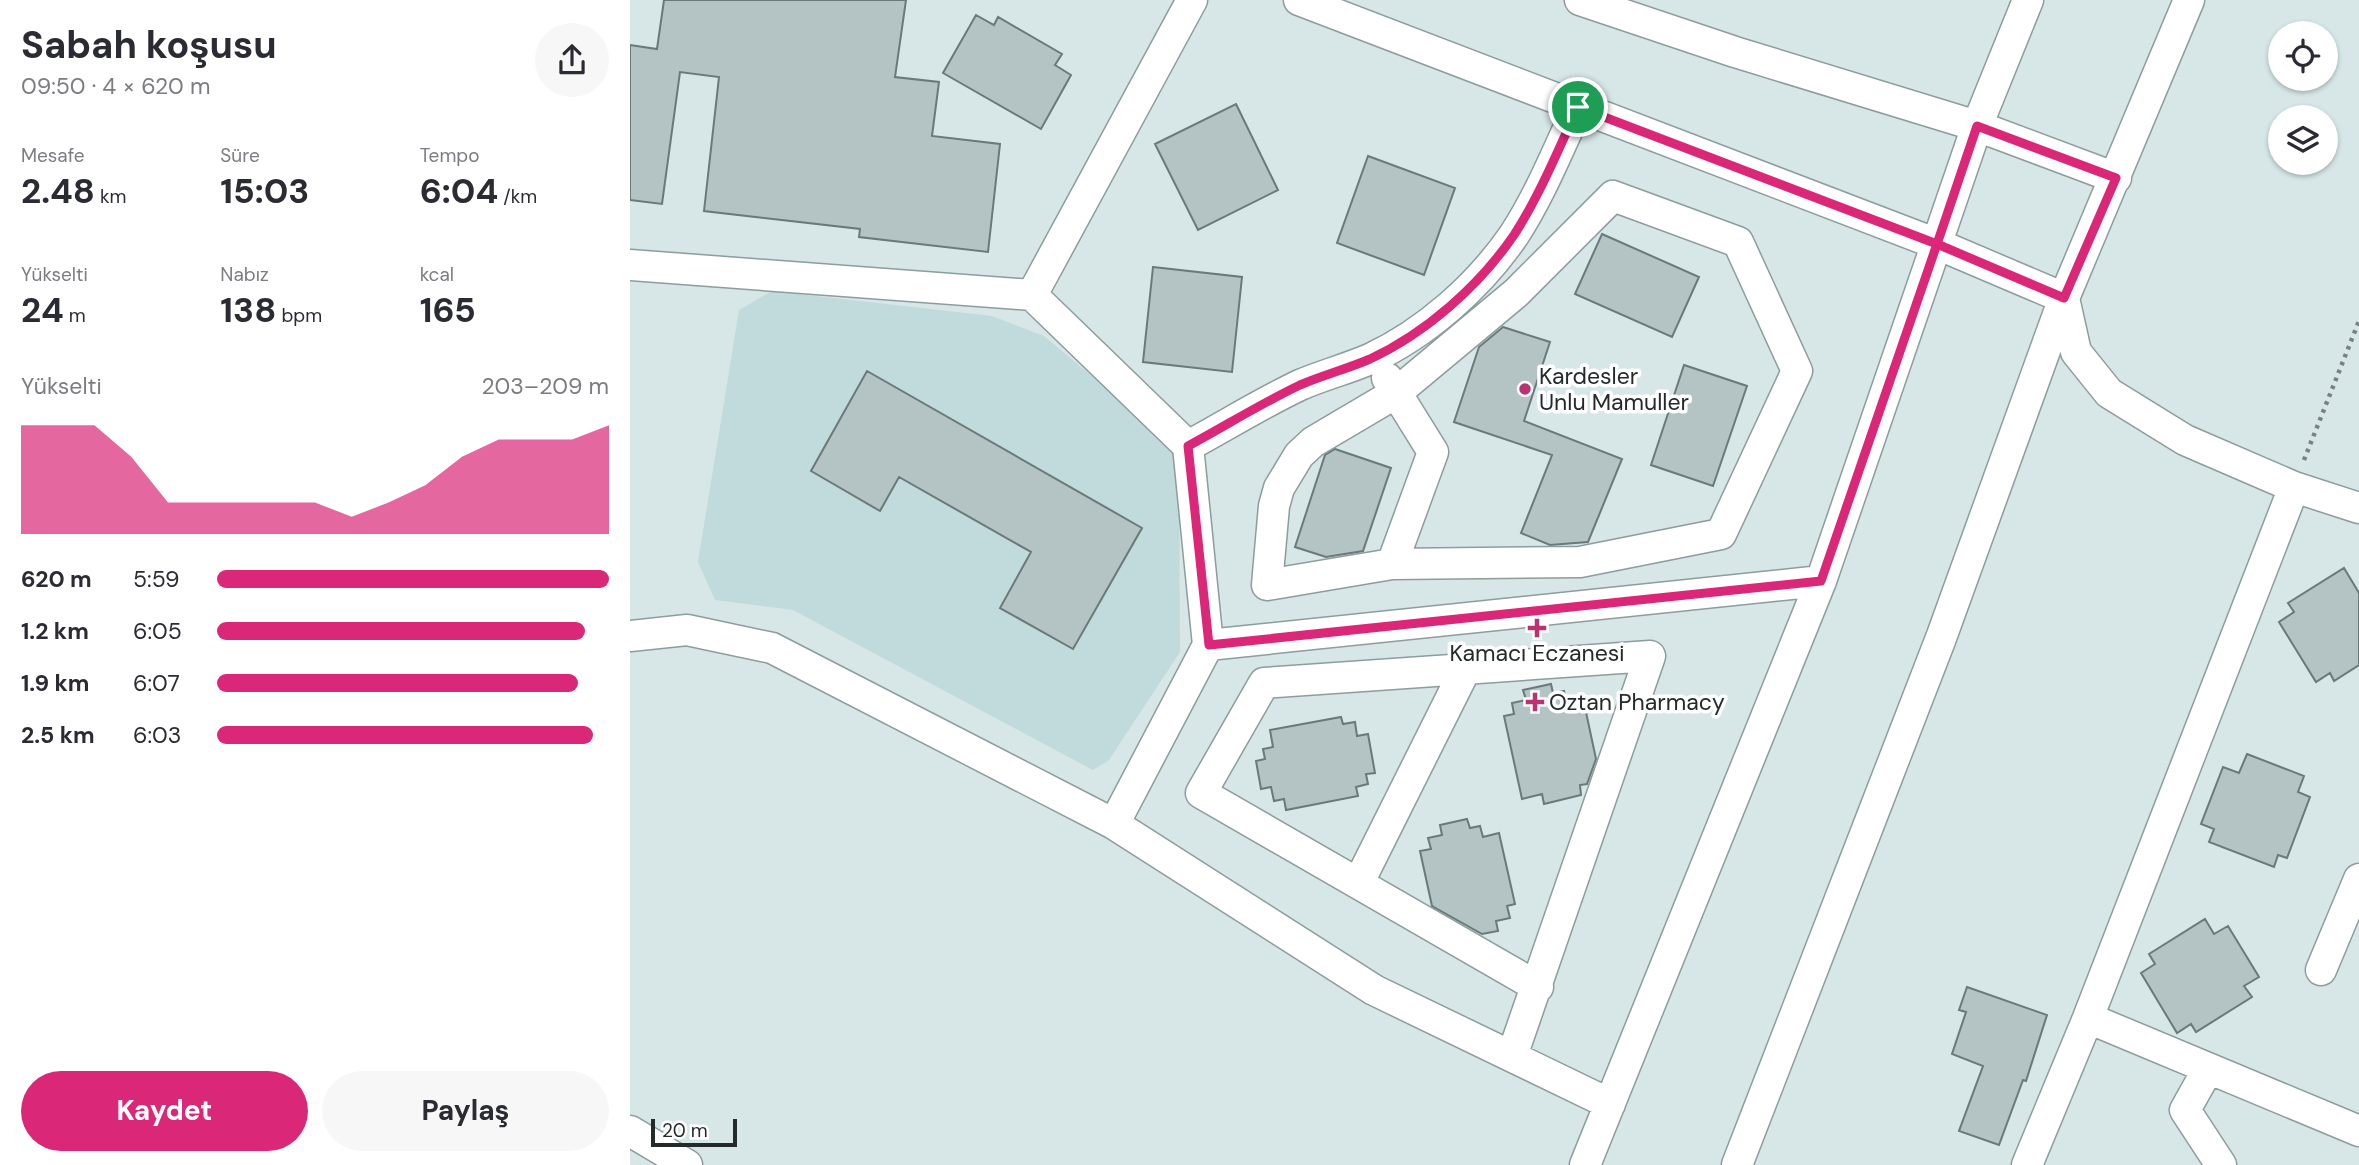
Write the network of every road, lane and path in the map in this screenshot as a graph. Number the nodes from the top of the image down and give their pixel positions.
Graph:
1 (1192, 0) edge
2 (1299, 0) edge
3 (1580, 0) edge
4 (2028, 0) edge
5 (2189, 0) edge
6 (1578, 107) junction
7 (1977, 126) junction
8 (2116, 178) junction
9 (1937, 244) junction
10 (630, 265) edge
11 (1032, 295) junction
12 (2064, 298) junction
13 (2359, 321) edge
14 (1374, 357) junction
15 (1396, 393) junction
16 (1188, 446) junction
17 (2294, 487) junction
18 (2359, 508) edge
19 (1392, 564) junction
20 (1821, 581) junction
21 (630, 636) edge
22 (1209, 645) junction
23 (1466, 668) junction
24 (1114, 824) junction
25 (2359, 879) edge
26 (1359, 882) junction
27 (2353, 911) edge
28 (2321, 971) dead end
29 (1538, 986) junction
30 (2088, 1018) junction
31 (1512, 1056) junction
32 (2208, 1069) junction
33 (1610, 1104) junction
34 (630, 1131) edge
35 (2359, 1131) edge
36 (687, 1165) edge
37 (1585, 1165) edge
38 (1737, 1165) edge
39 (2027, 1165) edge
40 (2221, 1165) edge

1 - 11 street
2 - 6 street
3 - 7 street
4 - 7 street
5 - 8 street
6 - 9 street
6 - 14 street
7 - 8 street
7 - 9 street
8 - 12 street
9 - 12 street
9 - 20 street
10 - 11 street
11 - 16 street
12 - 17 street
12 - 38 street
13 - 17 path
14 - 15 street
14 - 16 street
15 - 19 street
15 - 19 street
15 - 19 street
16 - 22 street
17 - 18 street
17 - 30 street
20 - 22 street
20 - 33 street
21 - 24 street
22 - 24 street
23 - 26 street
23 - 26 street
23 - 29 street
24 - 31 street
25 - 27 street
26 - 29 street
27 - 28 street
29 - 31 street
30 - 32 street
30 - 39 street
31 - 33 street
32 - 35 street
32 - 40 street
33 - 37 street
34 - 36 street

